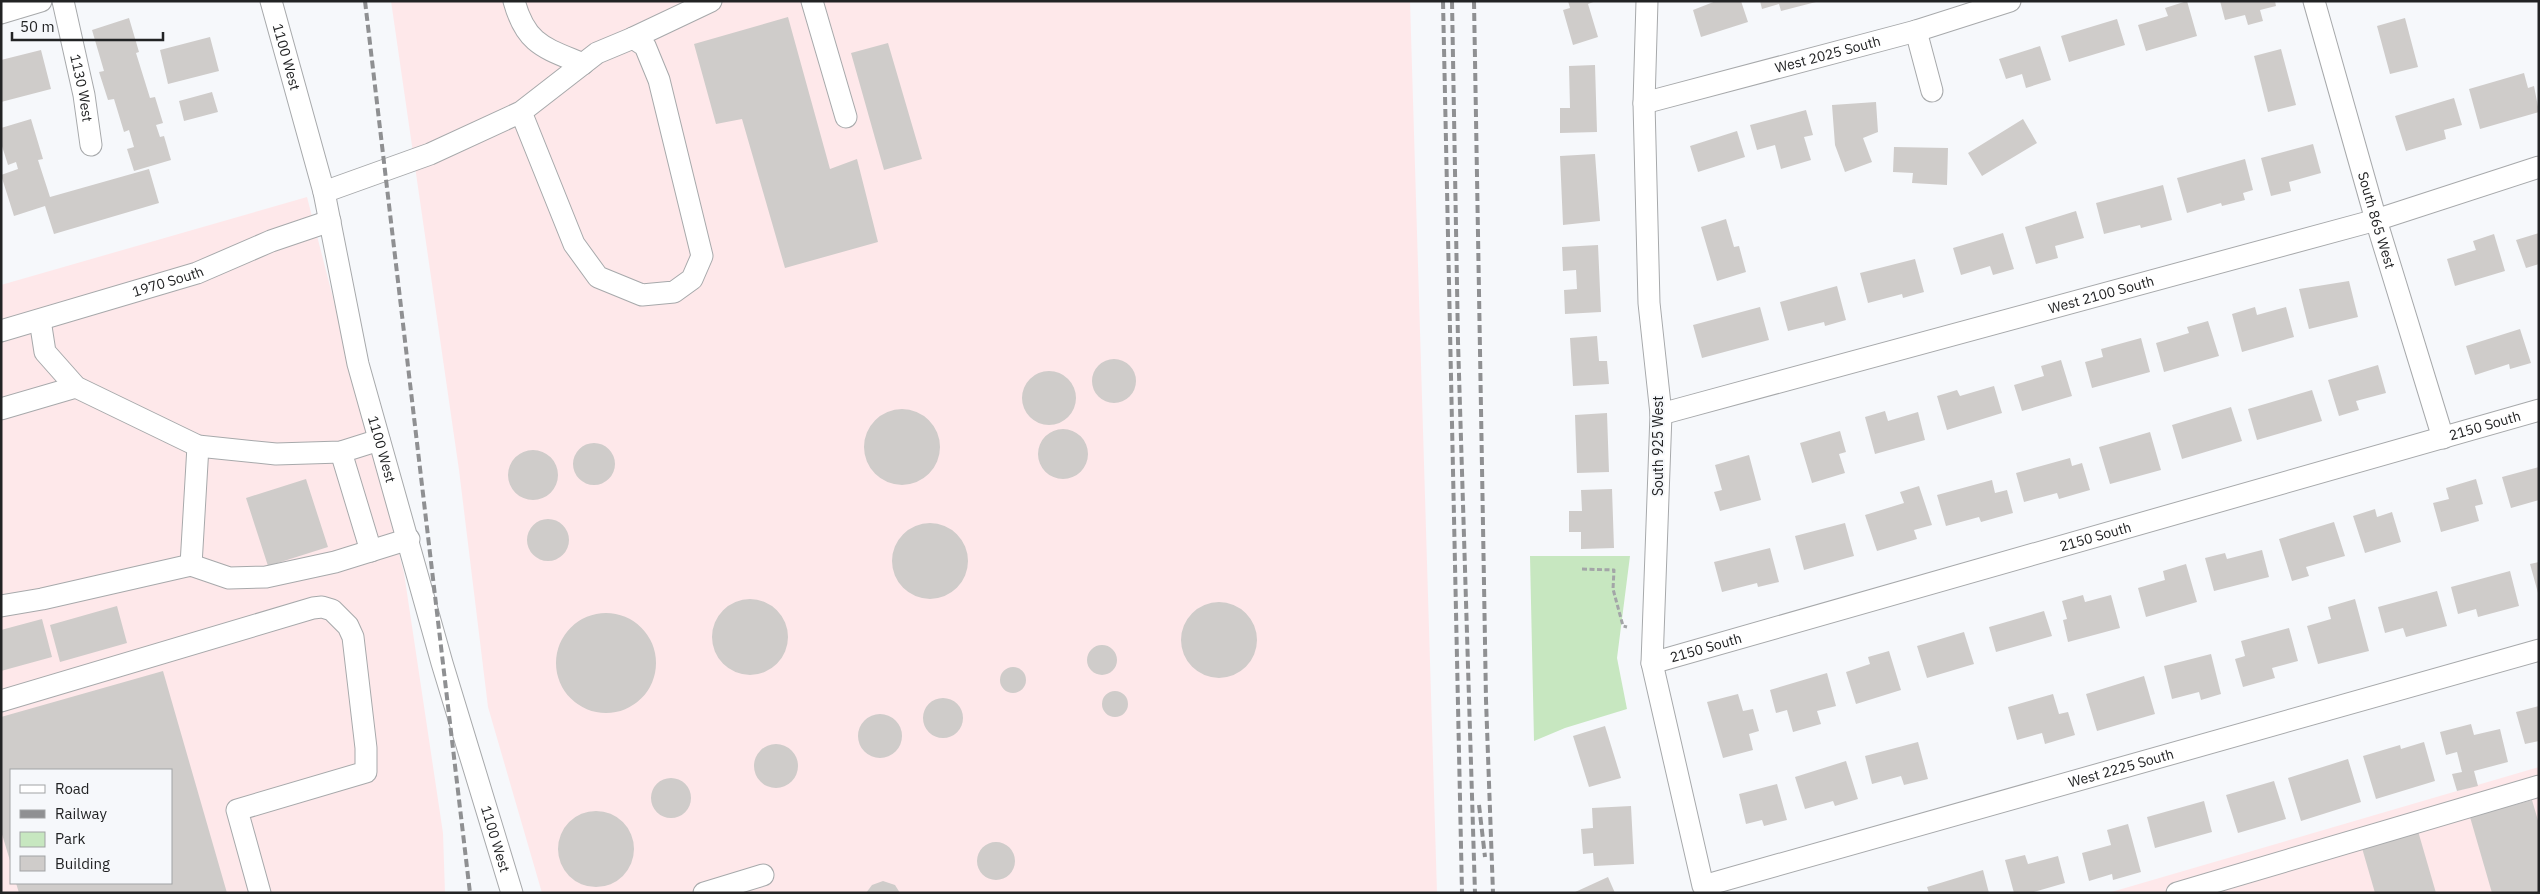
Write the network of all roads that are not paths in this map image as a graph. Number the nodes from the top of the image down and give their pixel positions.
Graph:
1 (41, 1) edge
2 (63, 1) edge
3 (271, 1) edge
4 (514, 1) edge
5 (710, 1) edge
6 (812, 1) edge
7 (1647, 1) edge
8 (2010, 1) edge
9 (2314, 1) edge
10 (1, 13) edge
11 (1916, 31) junction
12 (633, 38) junction
13 (583, 64) junction
14 (1932, 91) dead end
15 (1644, 103) junction
16 (522, 112) junction
17 (846, 117) dead end
18 (90, 145) dead end
19 (2539, 167) edge
20 (324, 192) junction
21 (2376, 220) junction
22 (330, 221) junction
23 (40, 320) junction
24 (1, 331) edge
25 (76, 387) junction
26 (1, 410) edge
27 (2539, 410) edge
28 (1661, 414) junction
29 (2443, 438) junction
30 (378, 440) junction
31 (198, 446) junction
32 (341, 452) junction
33 (409, 539) junction
34 (371, 551) junction
35 (191, 565) junction
36 (1, 606) edge
37 (2539, 650) edge
38 (1652, 663) junction
39 (1, 701) edge
40 (2539, 786) edge
41 (763, 875) dead end
42 (1703, 886) joint
43 (260, 893) edge
44 (512, 893) edge
45 (704, 893) edge
46 (2176, 893) edge

1 - 10 street
2 - 18 street, 1130 West
3 - 20 street, 1100 West
4 - 13 street
5 - 12 street
6 - 17 street
7 - 15 street, South 925 West
8 - 11 street, West 2025 South
9 - 21 street, South 865 West
11 - 14 street
11 - 15 street, West 2025 South
12 - 13 street
12 - 16 street
13 - 16 street
15 - 28 street, South 925 West
16 - 20 street
19 - 21 street, West 2100 South
20 - 22 street, 1100 West
21 - 28 street, West 2100 South
21 - 29 street, South 865 West
22 - 23 street, 1970 South
22 - 30 street, 1100 West
23 - 24 street, 1970 South
23 - 25 street
25 - 26 street
25 - 31 street
27 - 29 street, 2150 South
28 - 38 street, South 925 West
29 - 38 street, 2150 South
30 - 32 street
30 - 33 street, 1100 West
31 - 32 street
31 - 35 street
32 - 34 street
33 - 34 street
33 - 44 street, 1100 West
34 - 35 street
35 - 36 street
37 - 42 street, West 2225 South
38 - 42 street, South 925 West
39 - 43 street
40 - 46 street
41 - 45 street

